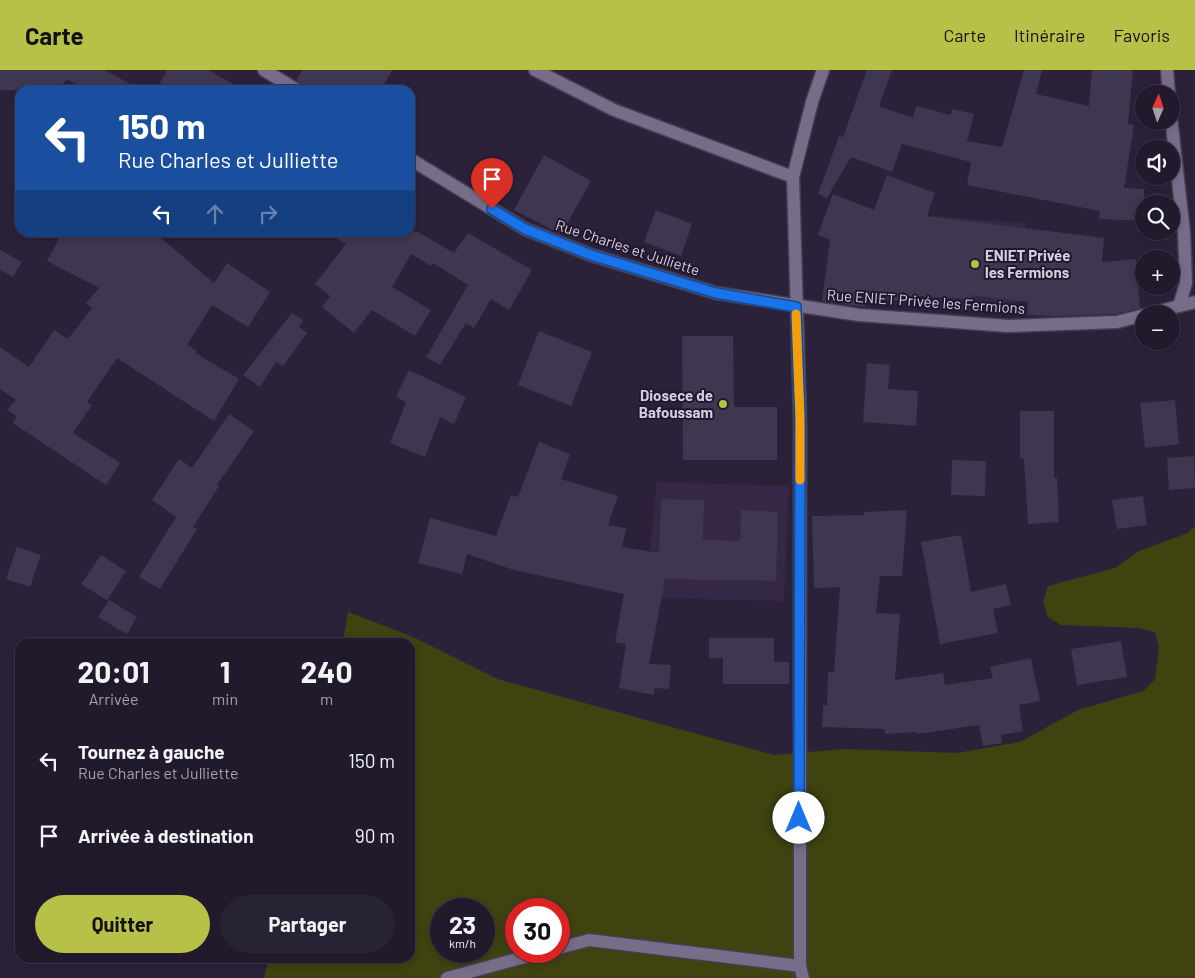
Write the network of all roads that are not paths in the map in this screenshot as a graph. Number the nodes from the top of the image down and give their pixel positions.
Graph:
1 (264, 70) edge
2 (535, 70) edge
3 (823, 70) edge
4 (1167, 70) edge
5 (288, 85) edge
6 (1168, 85) edge
7 (1172, 130) edge
8 (415, 162) edge
9 (793, 177) junction
10 (1195, 302) edge
11 (1180, 306) joint
12 (796, 307) junction
13 (1135, 317) edge
14 (570, 945) edge
15 (505, 962) edge
16 (802, 972) edge
17 (447, 978) edge

1 - 5 street
2 - 9 street
3 - 9 street
4 - 6 street
7 - 11 street
8 - 12 street, Rue Charles et Julliette
9 - 12 street
10 - 11 street
12 - 13 street, Rue ENIET Privée les Fermions
12 - 16 street
14 - 16 street
15 - 17 street

